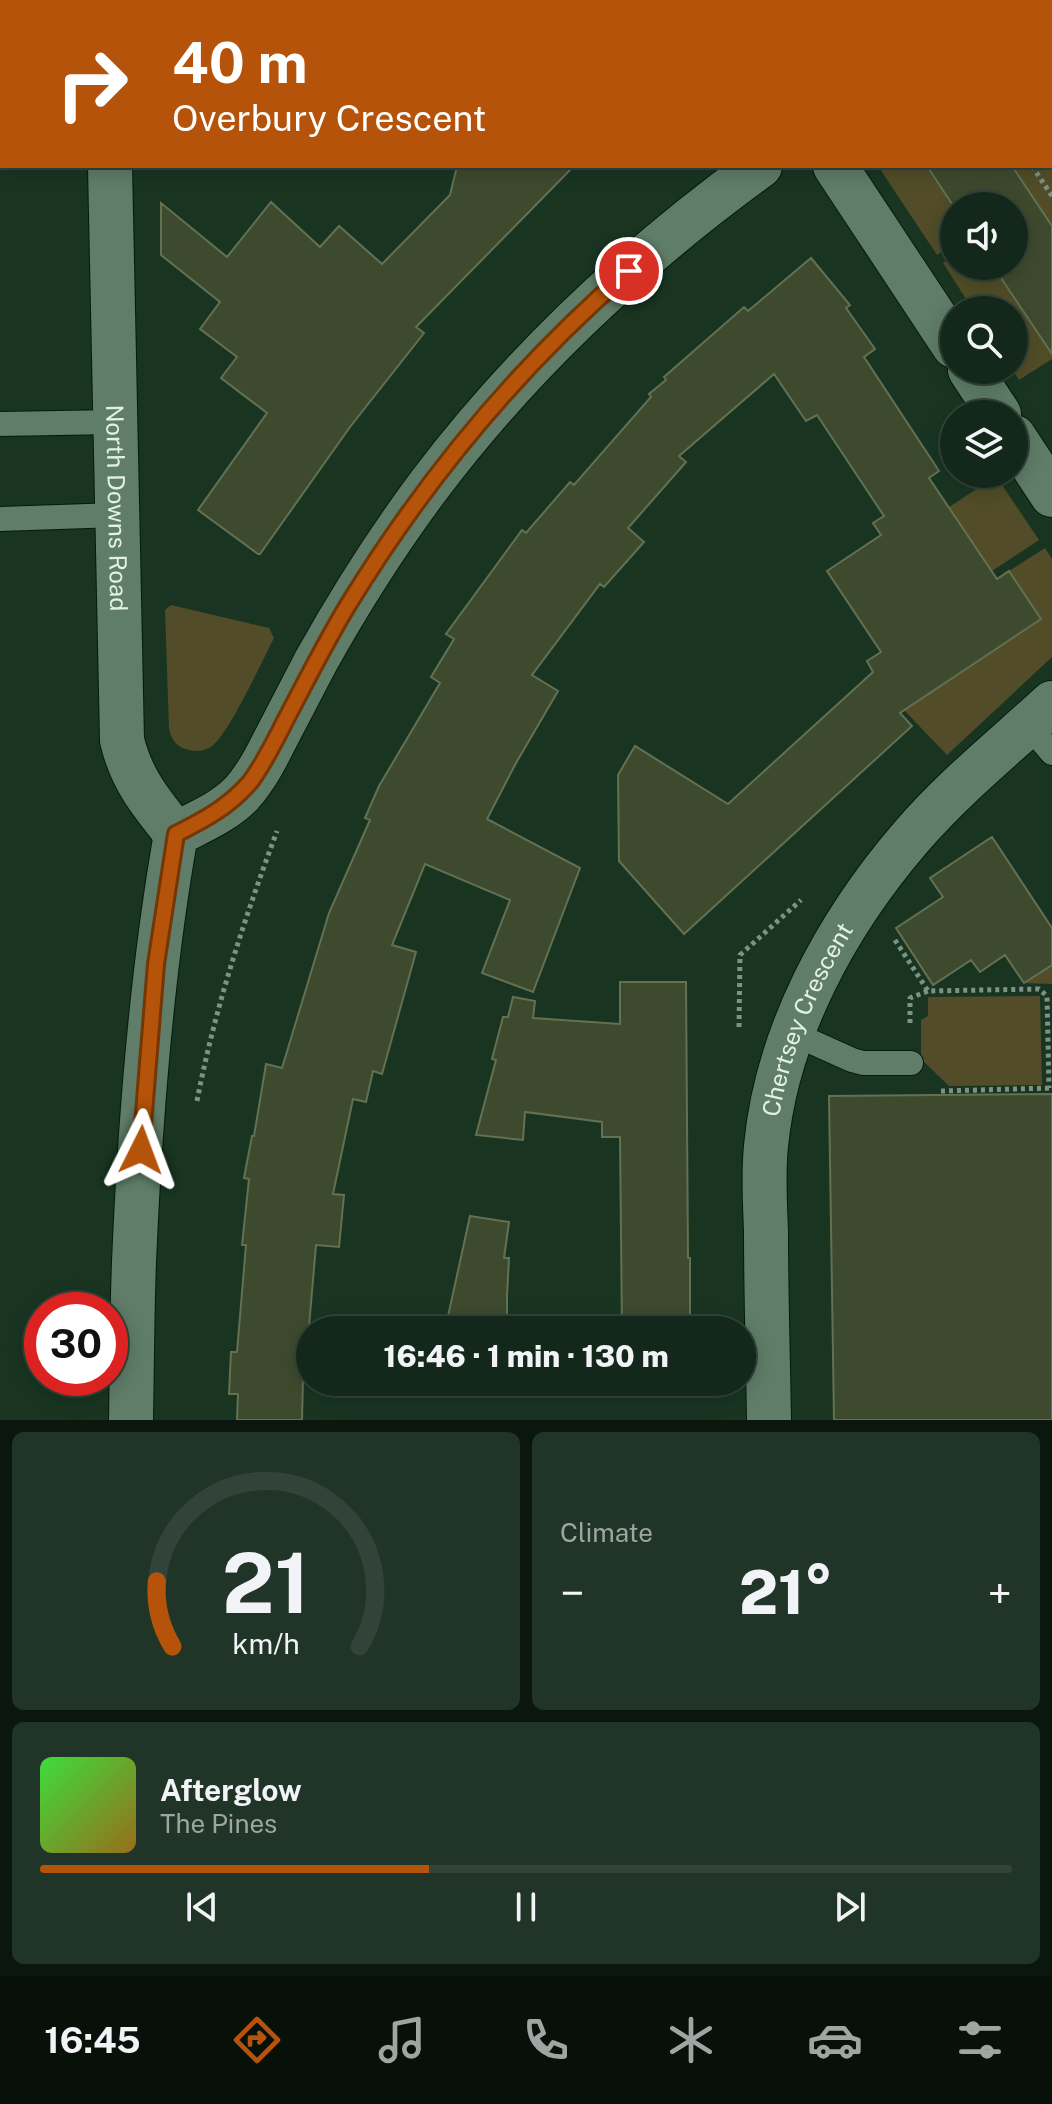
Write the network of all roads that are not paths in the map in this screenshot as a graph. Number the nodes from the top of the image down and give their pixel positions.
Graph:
1 (110, 168) edge
2 (757, 168) edge
3 (836, 168) edge
4 (940, 325) edge
5 (115, 422) junction
6 (0, 424) edge
7 (1028, 458) edge
8 (1052, 495) edge
9 (117, 515) junction
10 (0, 519) edge
11 (1044, 727) edge
12 (176, 834) junction
13 (792, 1033) junction
14 (911, 1063) road end
15 (131, 1420) edge
16 (769, 1420) edge

1 - 5 street, North Downs Road
2 - 12 street
3 - 4 street
5 - 6 lane
5 - 9 street, North Downs Road
7 - 8 street
9 - 10 lane
9 - 12 street, North Downs Road
11 - 13 street, Chertsey Crescent
12 - 15 street
13 - 14 lane
13 - 16 street, Chertsey Crescent

